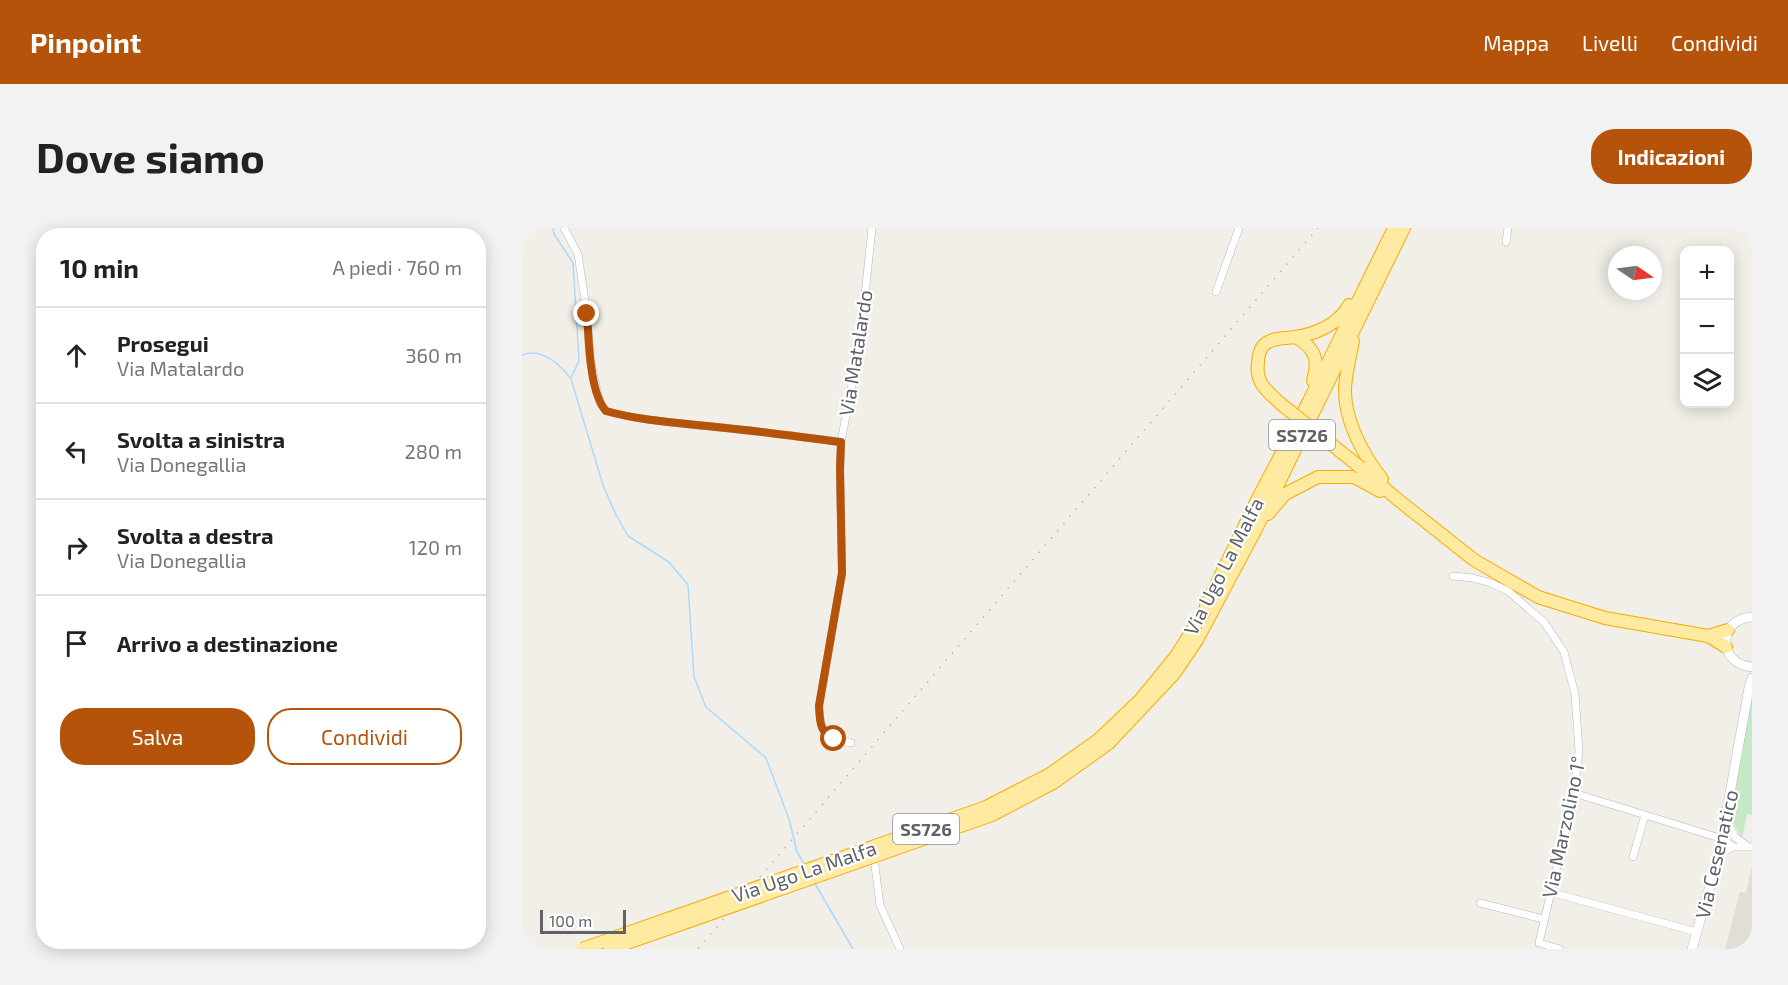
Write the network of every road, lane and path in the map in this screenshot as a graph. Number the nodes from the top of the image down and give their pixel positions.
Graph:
1 (564, 228) edge
2 (872, 228) edge
3 (1239, 228) edge
4 (1404, 228) edge
5 (1508, 228) edge
6 (1392, 231) edge
7 (1506, 242) dead end
8 (1216, 292) dead end
9 (1357, 322) junction
10 (1296, 337) junction
11 (1309, 401) junction
12 (841, 442) junction
13 (1397, 500) junction
14 (1256, 529) junction
15 (1453, 576) dead end
16 (1752, 617) edge
17 (1728, 630) junction
18 (1708, 636) junction
19 (1726, 647) junction
20 (1747, 667) edge
21 (1750, 683) edge
22 (851, 743) dead end
23 (1574, 793) junction
24 (1645, 815) junction
25 (1726, 820) junction
26 (1735, 837) junction
27 (1723, 839) junction
28 (1733, 847) junction
29 (1750, 847) edge
30 (1719, 854) junction
31 (1633, 857) dead end
32 (875, 866) dead end
33 (1550, 892) junction
34 (1480, 903) dead end
35 (1543, 919) junction
36 (1697, 932) junction
37 (582, 949) edge
38 (610, 949) edge
39 (900, 949) edge
40 (1560, 949) edge
41 (1692, 949) edge

1 - 12 street
2 - 12 street, Via Matalardo
3 - 8 street
4 - 9 highway, Via Ugo La Malfa / SS726
5 - 7 street
6 - 10 highway
6 - 11 highway, Via Ugo La Malfa / SS726
9 - 13 highway
9 - 14 highway, Via Ugo La Malfa / SS726
10 - 11 highway
10 - 13 highway, bridge
11 - 37 highway, Via Ugo La Malfa / SS726, bridge
12 - 22 street, Via Matalardo
13 - 14 highway
13 - 18 highway
14 - 38 highway, Via Ugo La Malfa / SS726, bridge
15 - 23 street, Via Marzolino 1°
16 - 17 main road
17 - 18 highway
17 - 19 main road
18 - 19 highway
19 - 20 main road
20 - 21 main road, Via Cesenatico
21 - 25 main road, Via Cesenatico
23 - 24 street
23 - 33 street, Via Marzolino 1°
24 - 27 street
24 - 31 street
25 - 26 street
25 - 27 main road, Via Cesenatico
26 - 27 street
26 - 29 street
27 - 28 street
27 - 30 main road, Via Cesenatico
28 - 29 street
28 - 30 street
30 - 36 main road, Via Cesenatico
32 - 39 street
33 - 35 street, Via Marzolino 1°
33 - 36 street
34 - 35 street
35 - 40 street, Via Marzolino 1°
36 - 41 main road, Via Cesenatico

